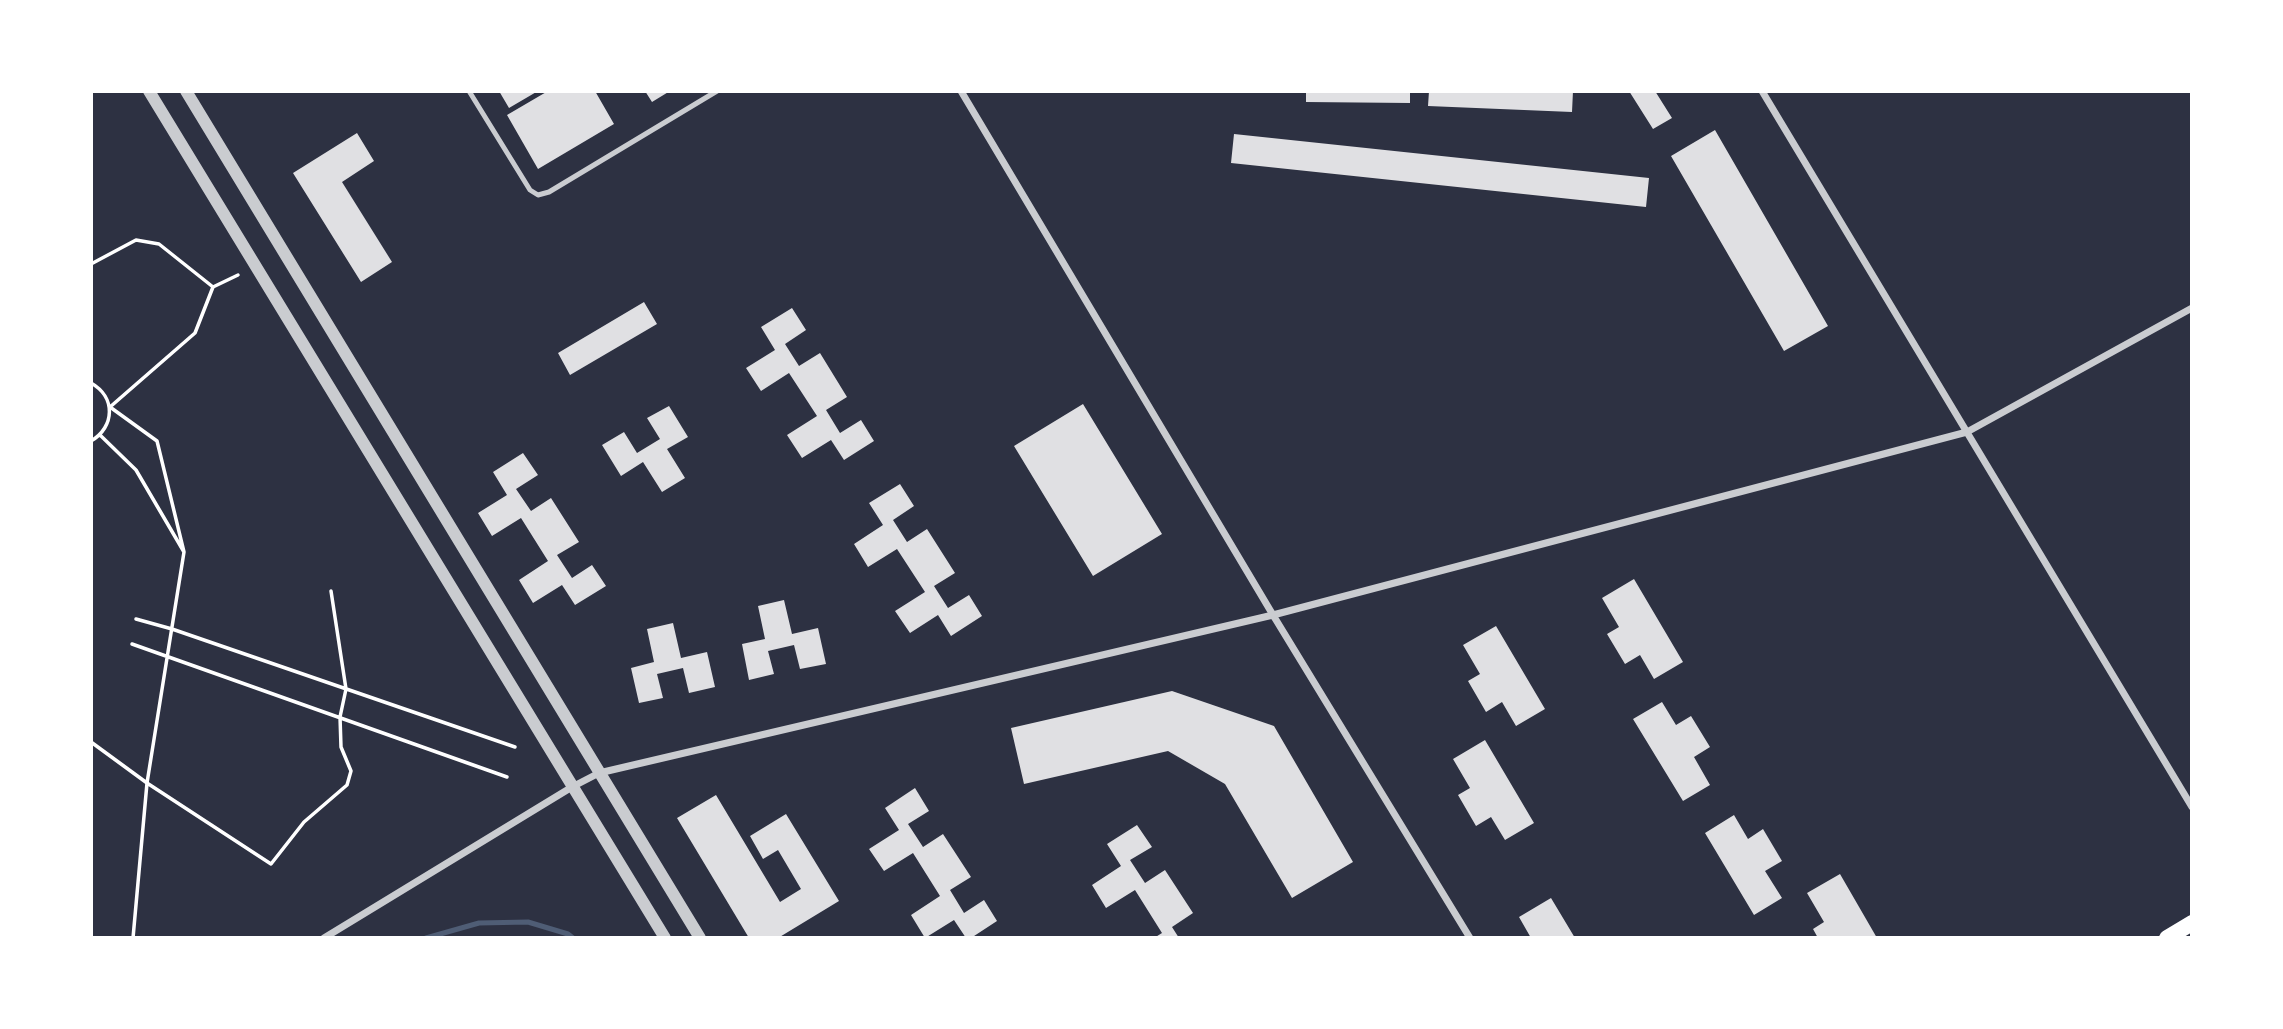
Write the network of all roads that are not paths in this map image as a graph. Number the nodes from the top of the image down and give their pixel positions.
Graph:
1 (149, 91) edge
2 (186, 91) edge
3 (469, 91) edge
4 (717, 91) edge
5 (961, 91) edge
6 (1762, 91) edge
7 (2192, 307) edge
8 (1967, 432) junction
9 (1273, 615) junction
10 (599, 773) junction
11 (572, 787) junction
12 (2192, 807) edge
13 (2192, 923) edge
14 (324, 938) edge
15 (664, 938) edge
16 (700, 938) edge
17 (1470, 938) edge
18 (2167, 938) edge

1 - 11 street
2 - 10 street
3 - 4 lane
5 - 9 street
6 - 8 street
7 - 8 street
8 - 9 street
8 - 12 street
9 - 10 street
9 - 17 street
10 - 11 street
10 - 16 street
11 - 14 street
11 - 15 street
13 - 18 main road

